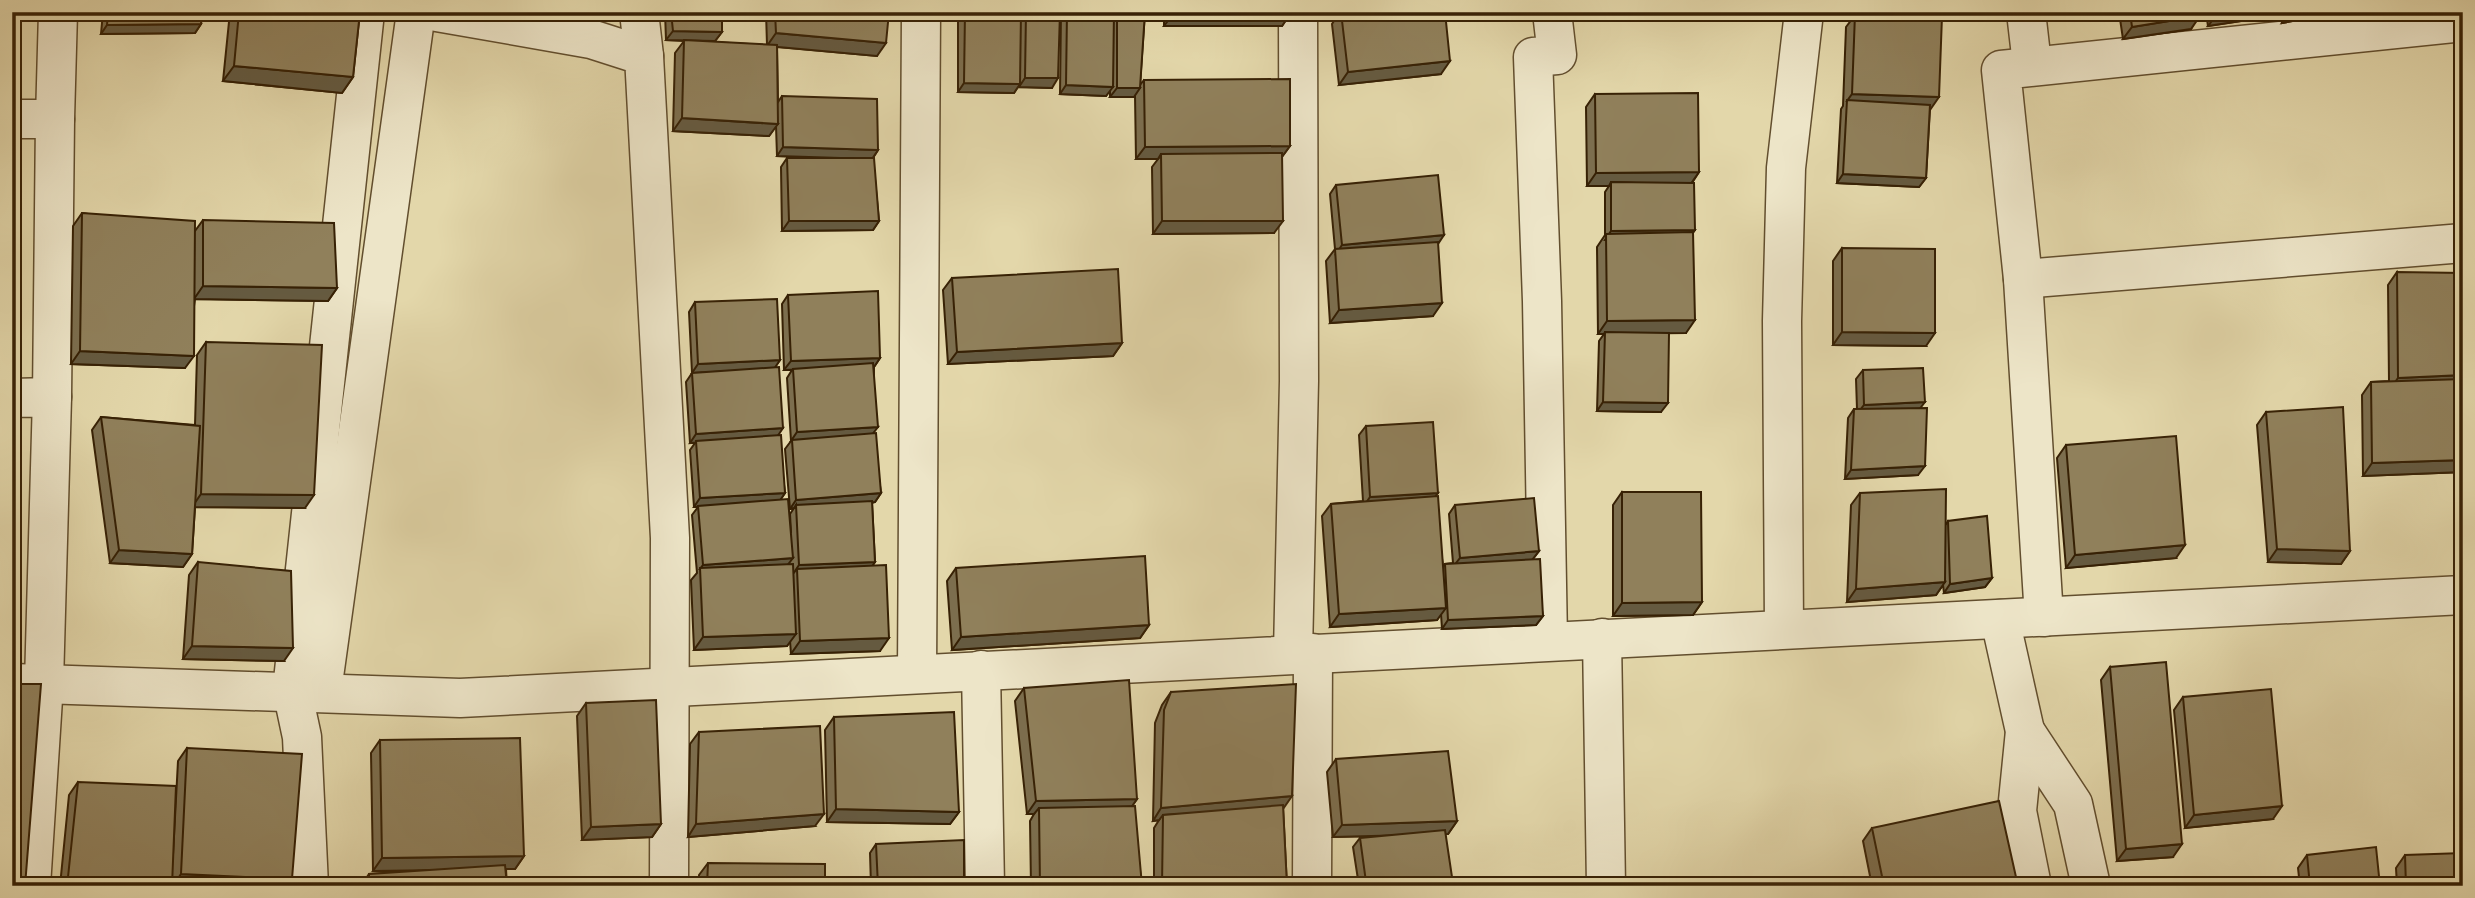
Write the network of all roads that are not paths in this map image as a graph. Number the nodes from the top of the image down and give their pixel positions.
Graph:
1 (58, 12) edge
2 (365, 12) edge
3 (416, 12) edge
4 (437, 12) edge
5 (639, 12) edge
6 (921, 12) edge
7 (1297, 12) edge
8 (1552, 12) edge
9 (1804, 12) edge
10 (2026, 12) edge
11 (2463, 22) edge
12 (644, 56) junction
13 (2032, 64) junction
14 (355, 106) junction
15 (402, 112) junction
16 (12, 119) edge
17 (55, 119) junction
18 (2463, 243) edge
19 (2023, 279) junction
20 (52, 397) junction
21 (12, 398) edge
22 (2463, 595) edge
23 (2044, 617) junction
24 (2000, 619) junction
25 (1784, 628) junction
26 (1602, 638) junction
27 (1548, 641) junction
28 (1303, 653) junction
29 (981, 670) junction
30 (917, 673) junction
31 (28, 683) edge
32 (671, 687) junction
33 (307, 691) junction
34 (2025, 731) junction
35 (31, 886) edge
36 (309, 886) edge
37 (669, 886) edge
38 (985, 886) edge
39 (1312, 886) edge
40 (1606, 886) edge
41 (2032, 886) edge
42 (2091, 886) edge

1 - 17 street
2 - 14 street
3 - 15 street
4 - 12 street
5 - 12 street
6 - 30 street
7 - 28 street
8 - 27 street
9 - 25 street
10 - 13 street
11 - 13 street
12 - 32 street
13 - 19 street
14 - 15 street
14 - 33 street
15 - 33 street
16 - 17 street
17 - 20 street
18 - 19 street
19 - 23 street
20 - 21 street
20 - 31 street
22 - 23 street
23 - 24 street
24 - 25 street
24 - 34 street
25 - 26 street
26 - 27 street
26 - 40 street
27 - 28 street
28 - 29 street
28 - 39 street
29 - 30 street
29 - 38 street
30 - 32 street
31 - 33 street
31 - 35 street
32 - 33 street
32 - 37 street
33 - 36 street
34 - 41 street
34 - 42 street

